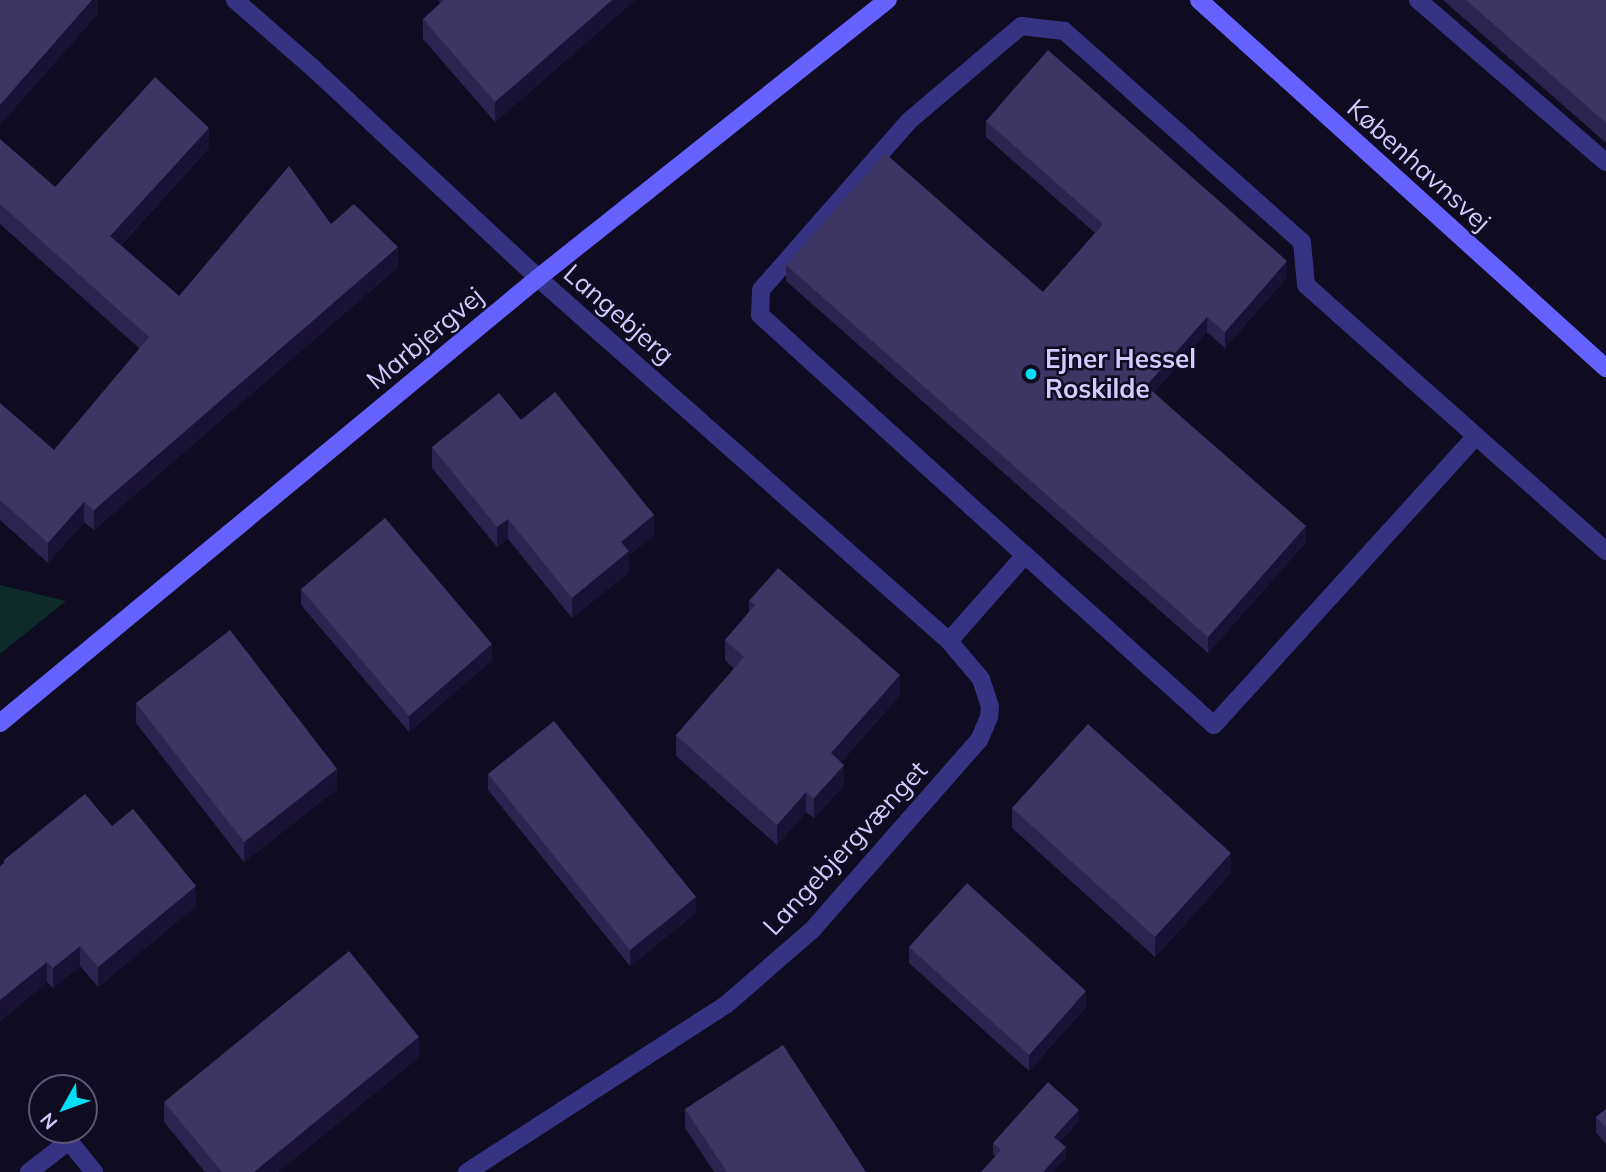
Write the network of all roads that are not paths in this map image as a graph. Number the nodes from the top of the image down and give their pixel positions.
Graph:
1 (235, 0) edge
2 (888, 0) edge
3 (1199, 0) edge
4 (1418, 0) edge
5 (1606, 162) edge
6 (538, 278) junction
7 (1606, 368) edge
8 (1476, 436) junction
9 (1606, 551) edge
10 (1025, 555) junction
11 (949, 641) junction
12 (971, 665) joint
13 (0, 723) edge
14 (29, 1172) edge
15 (94, 1172) edge
16 (467, 1172) edge

1 - 6 street, Langebjerg
2 - 6 street, Marbjergvej
3 - 7 street, Københavnsvej
4 - 5 street
6 - 11 street, Langebjerg
6 - 13 street, Marbjergvej
8 - 9 street
8 - 10 street
8 - 10 street
10 - 11 street
11 - 12 street, Langebjerg
12 - 16 street, Langebjergvænget
14 - 15 street

